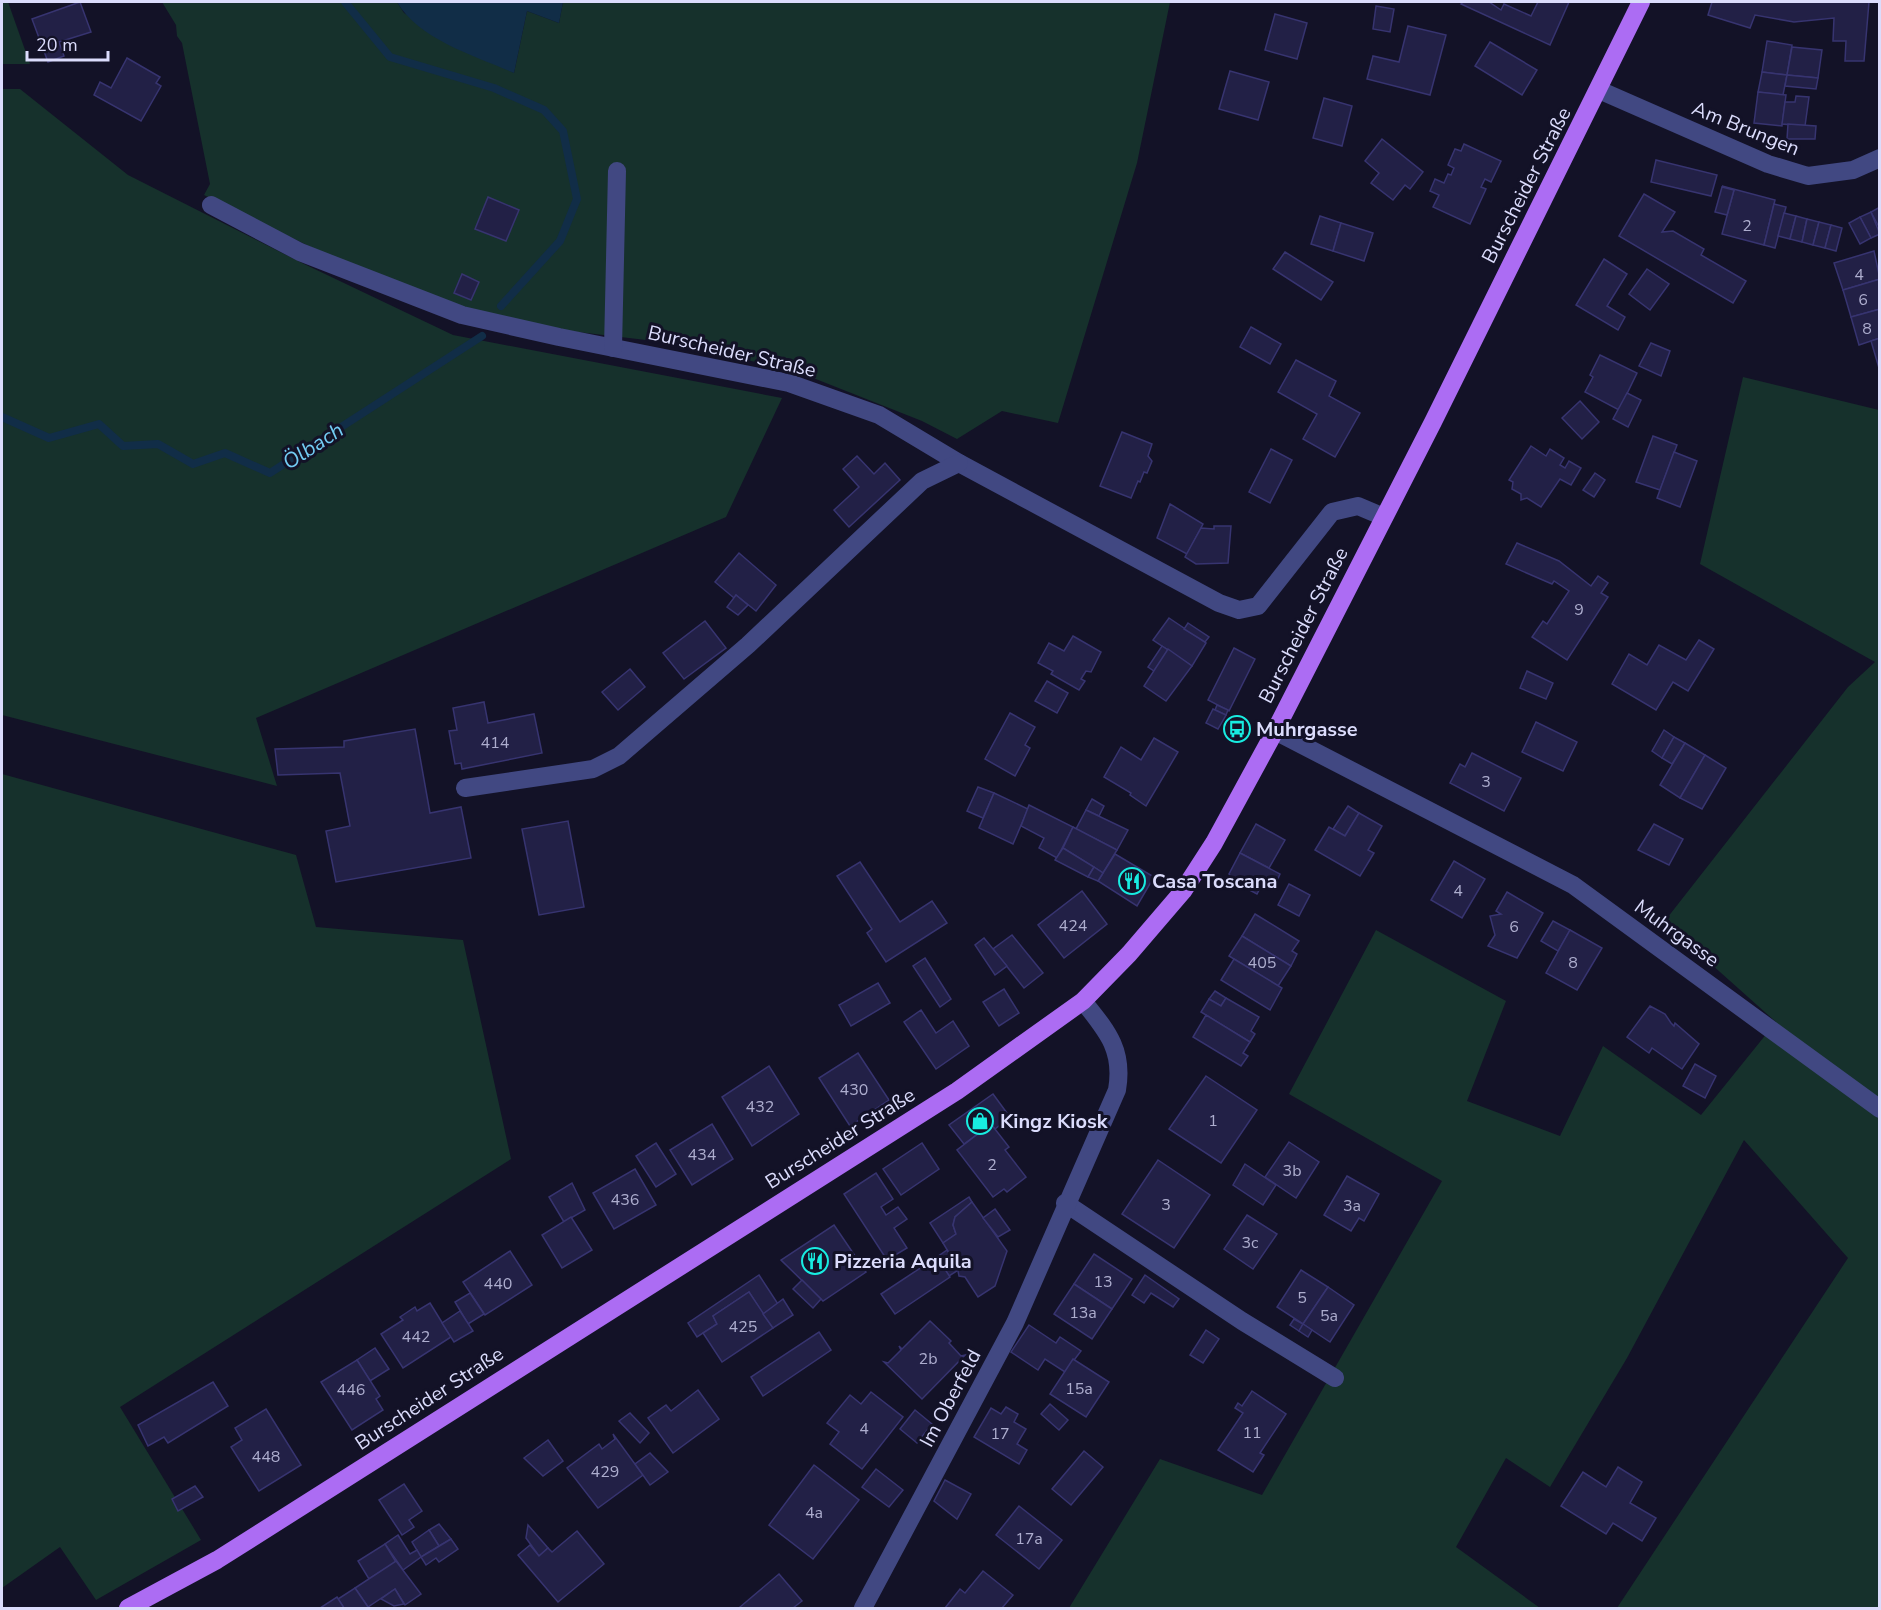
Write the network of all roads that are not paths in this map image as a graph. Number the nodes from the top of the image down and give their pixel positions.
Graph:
1 (1641, 2) edge
2 (1599, 90) junction
3 (1880, 158) edge
4 (617, 171) dead end
5 (211, 205) dead end
6 (613, 348) junction
7 (959, 463) junction
8 (1383, 517) junction
9 (1275, 730) junction
10 (465, 788) dead end
11 (1083, 1001) junction
12 (1880, 1109) edge
13 (1065, 1203) junction
14 (1335, 1378) dead end
15 (128, 1608) edge
16 (863, 1608) edge

1 - 2 main road, Burscheider Straße
2 - 3 street, Am Brungen
2 - 8 main road, Burscheider Straße
4 - 6 street
5 - 6 street, Burscheider Straße
6 - 7 street, Burscheider Straße
7 - 8 street, Burscheider Straße
7 - 10 street
8 - 9 main road, Burscheider Straße
9 - 11 main road, Burscheider Straße
9 - 12 street, Muhrgasse
11 - 13 street, Im Oberfeld
11 - 15 main road, Burscheider Straße
13 - 14 street
13 - 16 street, Im Oberfeld

